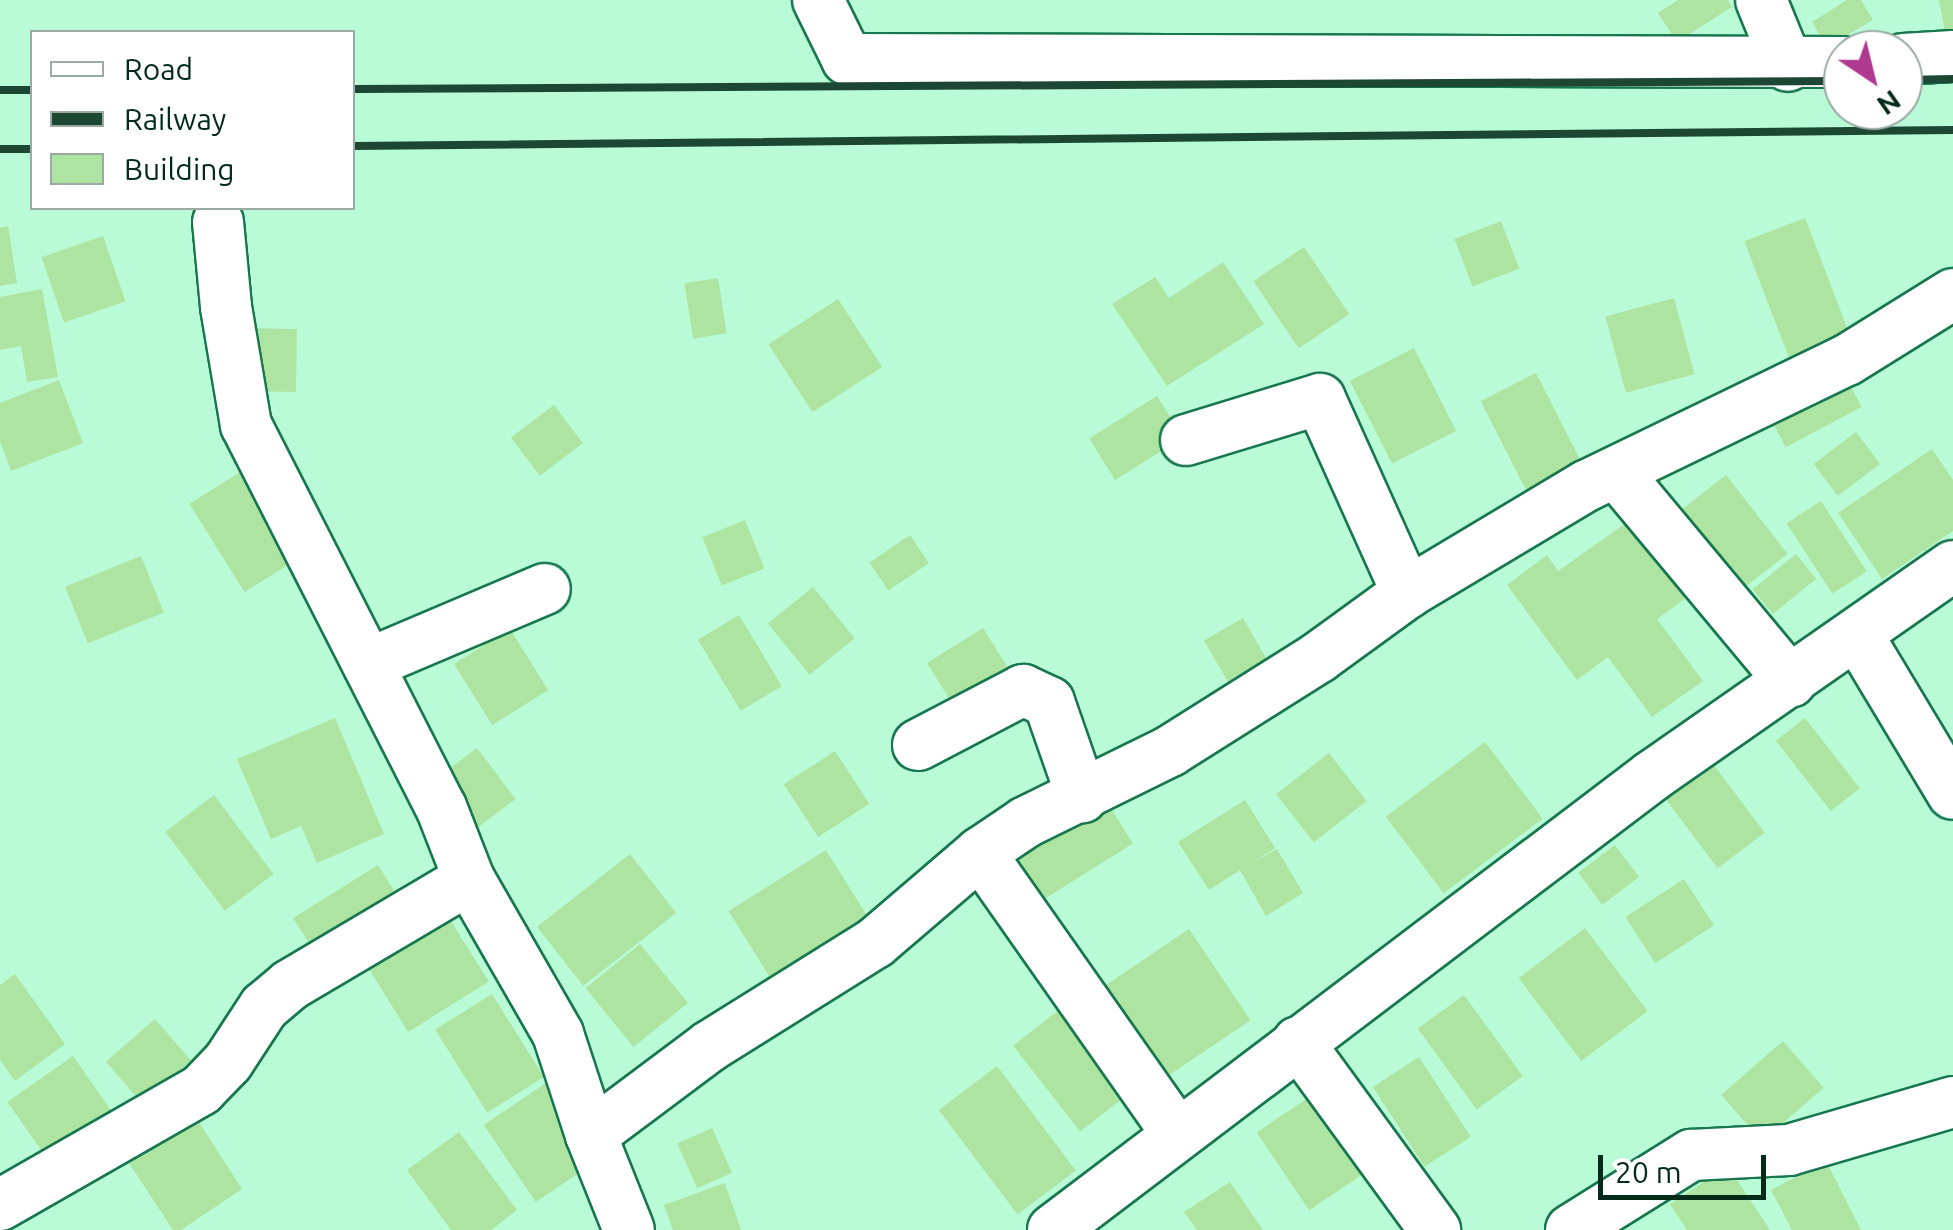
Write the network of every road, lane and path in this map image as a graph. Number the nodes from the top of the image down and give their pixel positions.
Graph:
1 (818, 0) edge
2 (1761, 0) edge
3 (1953, 56) edge
4 (1923, 58) edge
5 (1823, 63) edge
6 (1788, 66) junction
7 (218, 222) dead end
8 (1953, 294) edge
9 (1186, 440) dead end
10 (1616, 472) junction
11 (1953, 566) edge
12 (545, 589) dead end
13 (1407, 593) junction
14 (1858, 636) junction
15 (368, 664) junction
16 (1791, 682) junction
17 (918, 745) dead end
18 (1953, 794) edge
19 (1082, 796) junction
20 (980, 853) junction
21 (469, 879) junction
22 (1298, 1042) junction
23 (1953, 1102) edge
24 (1177, 1133) junction
25 (590, 1135) junction
26 (0, 1205) edge
27 (629, 1230) edge
28 (1053, 1230) edge
29 (1435, 1230) edge
30 (1571, 1230) edge

1 - 6 street
2 - 6 street
3 - 4 street
5 - 6 street
7 - 15 street
8 - 10 street
9 - 13 street
10 - 13 street
10 - 16 street
11 - 14 street
12 - 15 street
13 - 19 street
14 - 16 street
14 - 18 street
15 - 21 street
16 - 22 street
17 - 19 street
19 - 20 street
20 - 24 street
20 - 25 street
21 - 25 street
21 - 26 street
22 - 24 street
22 - 29 street
23 - 30 street
24 - 28 street
25 - 27 street

